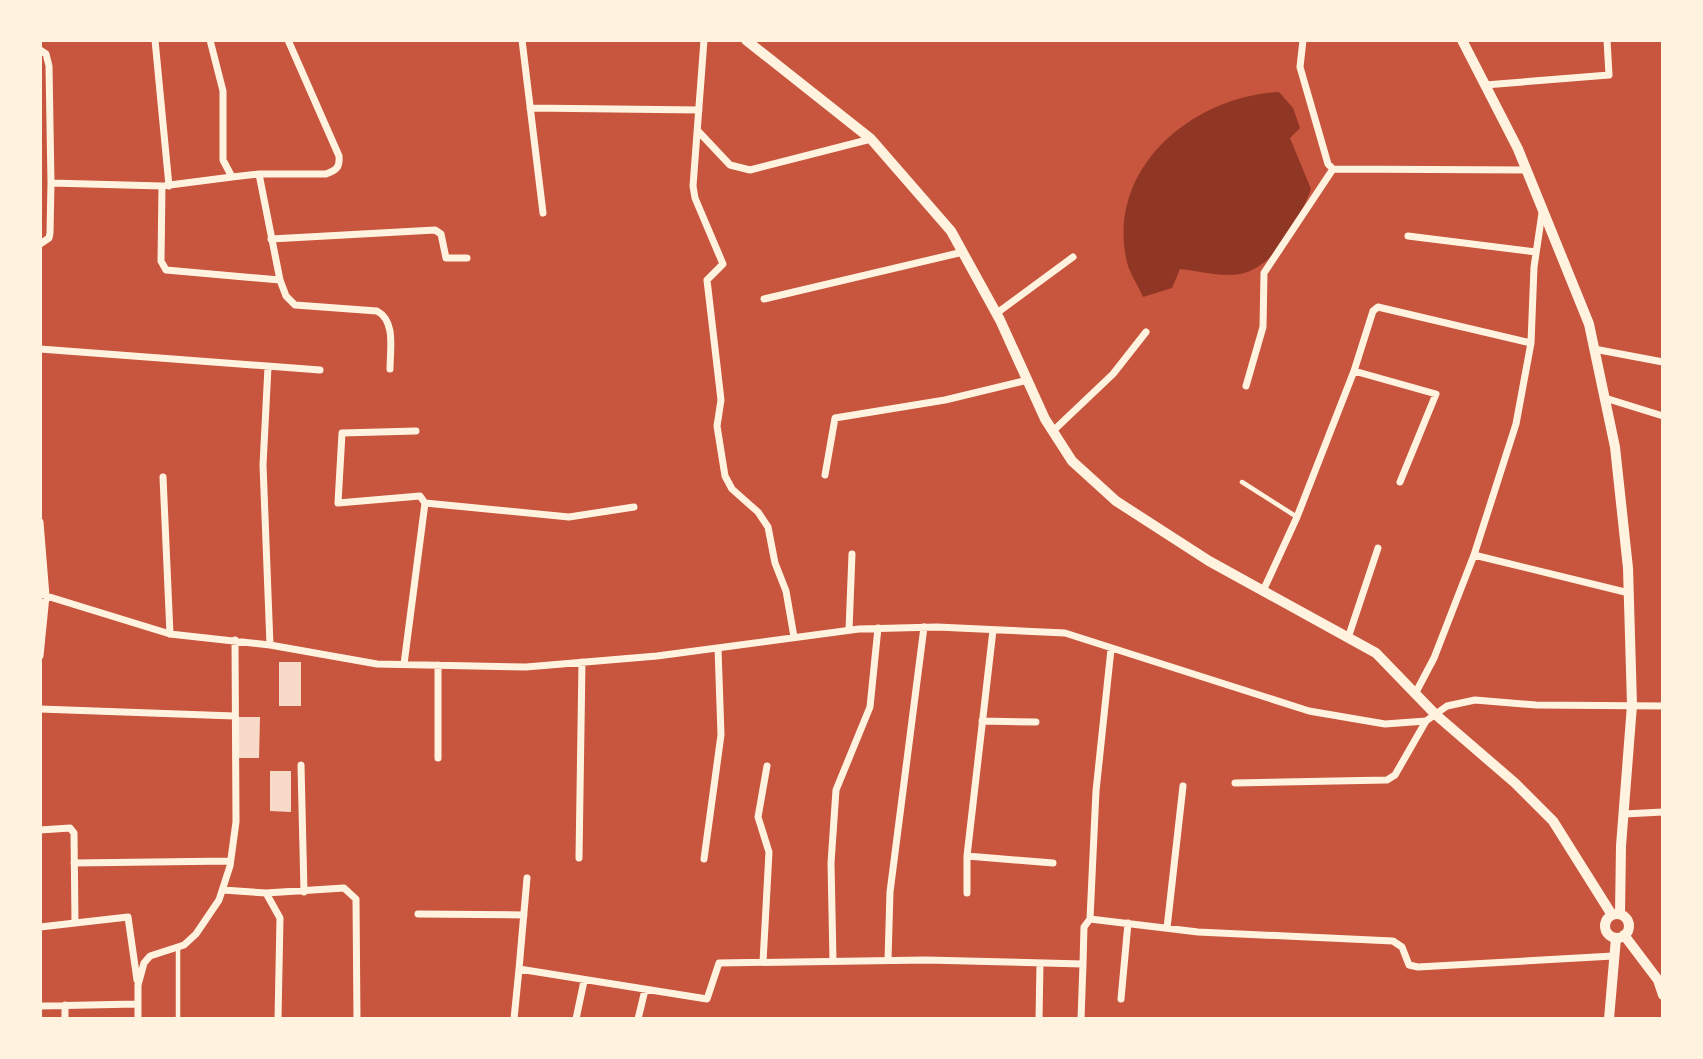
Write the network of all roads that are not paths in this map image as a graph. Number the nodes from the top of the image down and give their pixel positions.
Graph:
1 (155, 40) edge
2 (210, 40) edge
3 (288, 40) edge
4 (522, 40) edge
5 (704, 40) edge
6 (746, 40) edge
7 (1303, 40) edge
8 (1462, 40) edge
9 (1607, 40) edge
10 (40, 50) edge
11 (1485, 85) junction
12 (530, 108) junction
13 (699, 110) junction
14 (698, 131) junction
15 (870, 139) junction
16 (1333, 169) junction
17 (1527, 170) junction
18 (259, 174) junction
19 (232, 177) junction
20 (51, 183) junction
21 (165, 186) junction
22 (1543, 209) junction
23 (543, 213) dead end
24 (1408, 236) dead end
25 (271, 239) junction
26 (40, 244) edge
27 (963, 252) junction
28 (1536, 252) junction
29 (1073, 257) dead end
30 (467, 258) dead end
31 (280, 280) junction
32 (764, 299) dead end
33 (997, 313) junction
34 (1146, 332) dead end
35 (1531, 343) junction
36 (40, 349) edge
37 (1594, 349) junction
38 (1663, 362) edge
39 (268, 366) junction
40 (390, 369) dead end
41 (320, 370) dead end
42 (1354, 371) junction
43 (1028, 380) junction
44 (1246, 386) dead end
45 (1605, 398) junction
46 (1663, 416) edge
47 (1053, 431) junction
48 (416, 432) dead end
49 (825, 475) dead end
50 (163, 477) dead end
51 (1242, 482) dead end
52 (1400, 482) dead end
53 (425, 502) junction
54 (634, 507) dead end
55 (1297, 517) junction
56 (40, 522) edge
57 (1378, 548) dead end
58 (852, 554) dead end
59 (1474, 555) junction
60 (1263, 591) junction
61 (1629, 593) junction
62 (43, 595) edge
63 (924, 627) junction
64 (878, 628) junction
65 (849, 630) junction
66 (993, 630) junction
67 (170, 634) junction
68 (794, 637) junction
69 (1348, 638) junction
70 (234, 640) junction
71 (270, 645) junction
72 (718, 648) junction
73 (1111, 649) junction
74 (40, 656) edge
75 (582, 662) junction
76 (404, 664) junction
77 (438, 665) junction
78 (1415, 694) junction
79 (1632, 705) junction
80 (1663, 706) edge
81 (40, 709) edge
82 (234, 716) junction
83 (1430, 718) junction
84 (982, 721) junction
85 (1036, 722) dead end
86 (438, 758) dead end
87 (301, 765) dead end
88 (767, 766) dead end
89 (1235, 783) dead end
90 (1183, 786) dead end
91 (1663, 812) edge
92 (1624, 814) junction
93 (40, 830) edge
94 (967, 856) junction
95 (579, 858) dead end
96 (704, 859) dead end
97 (230, 861) junction
98 (74, 863) junction
99 (1053, 863) dead end
100 (527, 878) dead end
101 (223, 890) junction
102 (304, 892) junction
103 (266, 893) junction
104 (967, 893) dead end
105 (418, 914) dead end
106 (524, 915) junction
107 (1616, 915) junction
108 (1090, 919) junction
109 (75, 922) junction
110 (1128, 923) junction
111 (40, 927) edge
112 (1167, 928) junction
113 (1620, 937) junction
114 (178, 947) junction
115 (1613, 956) junction
116 (888, 960) junction
117 (833, 961) junction
118 (763, 962) junction
119 (1040, 963) junction
120 (1083, 964) junction
121 (519, 969) junction
122 (584, 981) junction
123 (1660, 981) edge
124 (138, 985) junction
125 (645, 990) junction
126 (1663, 995) edge
127 (1121, 999) dead end
128 (137, 1004) junction
129 (65, 1005) junction
130 (40, 1006) edge
131 (65, 1019) edge
132 (138, 1019) edge
133 (178, 1019) edge
134 (278, 1019) edge
135 (357, 1019) edge
136 (514, 1019) edge
137 (576, 1019) edge
138 (638, 1019) edge
139 (1039, 1019) edge
140 (1081, 1019) edge
141 (1609, 1019) edge

1 - 21 street
2 - 19 street
3 - 18 street
4 - 12 street
5 - 13 street
6 - 15 street
7 - 16 street
8 - 11 street
9 - 11 street
10 - 20 street
11 - 17 street
12 - 13 street
12 - 23 street
13 - 14 street
14 - 15 street
14 - 68 street
15 - 27 street
16 - 17 street
16 - 44 street
17 - 22 street
18 - 19 street
18 - 25 street
19 - 21 street
20 - 21 street
20 - 26 street
21 - 31 street
22 - 28 street
22 - 37 street
24 - 28 street
25 - 30 street
25 - 31 street
27 - 32 street
27 - 33 street
28 - 35 street
29 - 33 street
31 - 40 street
33 - 43 street
34 - 47 street
35 - 42 street
35 - 59 street
36 - 39 street
37 - 38 street
37 - 45 street
39 - 41 street
39 - 71 street
42 - 52 street
42 - 55 street
43 - 47 street
43 - 49 street
45 - 46 street
45 - 61 street
47 - 60 street
48 - 53 street
50 - 67 street
51 - 55 lane
53 - 54 street
53 - 76 street
55 - 60 street
56 - 62 street
57 - 69 street
58 - 65 street
59 - 61 street
59 - 78 street
60 - 69 street
61 - 79 street
62 - 67 street
62 - 74 street
63 - 64 street
63 - 66 street
63 - 116 street
64 - 65 street
64 - 117 street
65 - 68 street
66 - 73 street
66 - 84 street
67 - 70 street
68 - 72 street
69 - 78 street
70 - 71 street
70 - 82 street
71 - 76 street
72 - 75 street
72 - 96 street
73 - 83 street
73 - 108 street
75 - 77 street
75 - 95 street
76 - 77 street
77 - 86 street
78 - 83 street
79 - 80 street
79 - 83 street
79 - 92 street
81 - 82 street
82 - 97 street
83 - 89 street
83 - 107 street
84 - 85 street
84 - 94 street
87 - 102 street
88 - 118 street
90 - 112 street
91 - 92 street
92 - 107 street
93 - 98 street
94 - 99 street
94 - 104 street
97 - 98 street
97 - 101 street
98 - 109 street
100 - 106 street
101 - 103 street
101 - 114 street
102 - 103 street
102 - 135 street
103 - 134 street
105 - 106 street
106 - 121 street
107 - 113 street
107 - 113 street
108 - 110 street
108 - 120 street
109 - 111 street
109 - 124 street
110 - 112 street
110 - 127 street
112 - 115 street
113 - 115 street
113 - 123 street
114 - 124 street
114 - 133 lane
115 - 141 street
116 - 117 street
116 - 119 street
117 - 118 street
118 - 125 street
119 - 120 street
119 - 139 street
120 - 140 street
121 - 122 street
121 - 136 street
122 - 125 street
122 - 137 street
123 - 126 street
124 - 128 street
125 - 138 street
128 - 129 street
128 - 132 street
129 - 130 street
129 - 131 street

